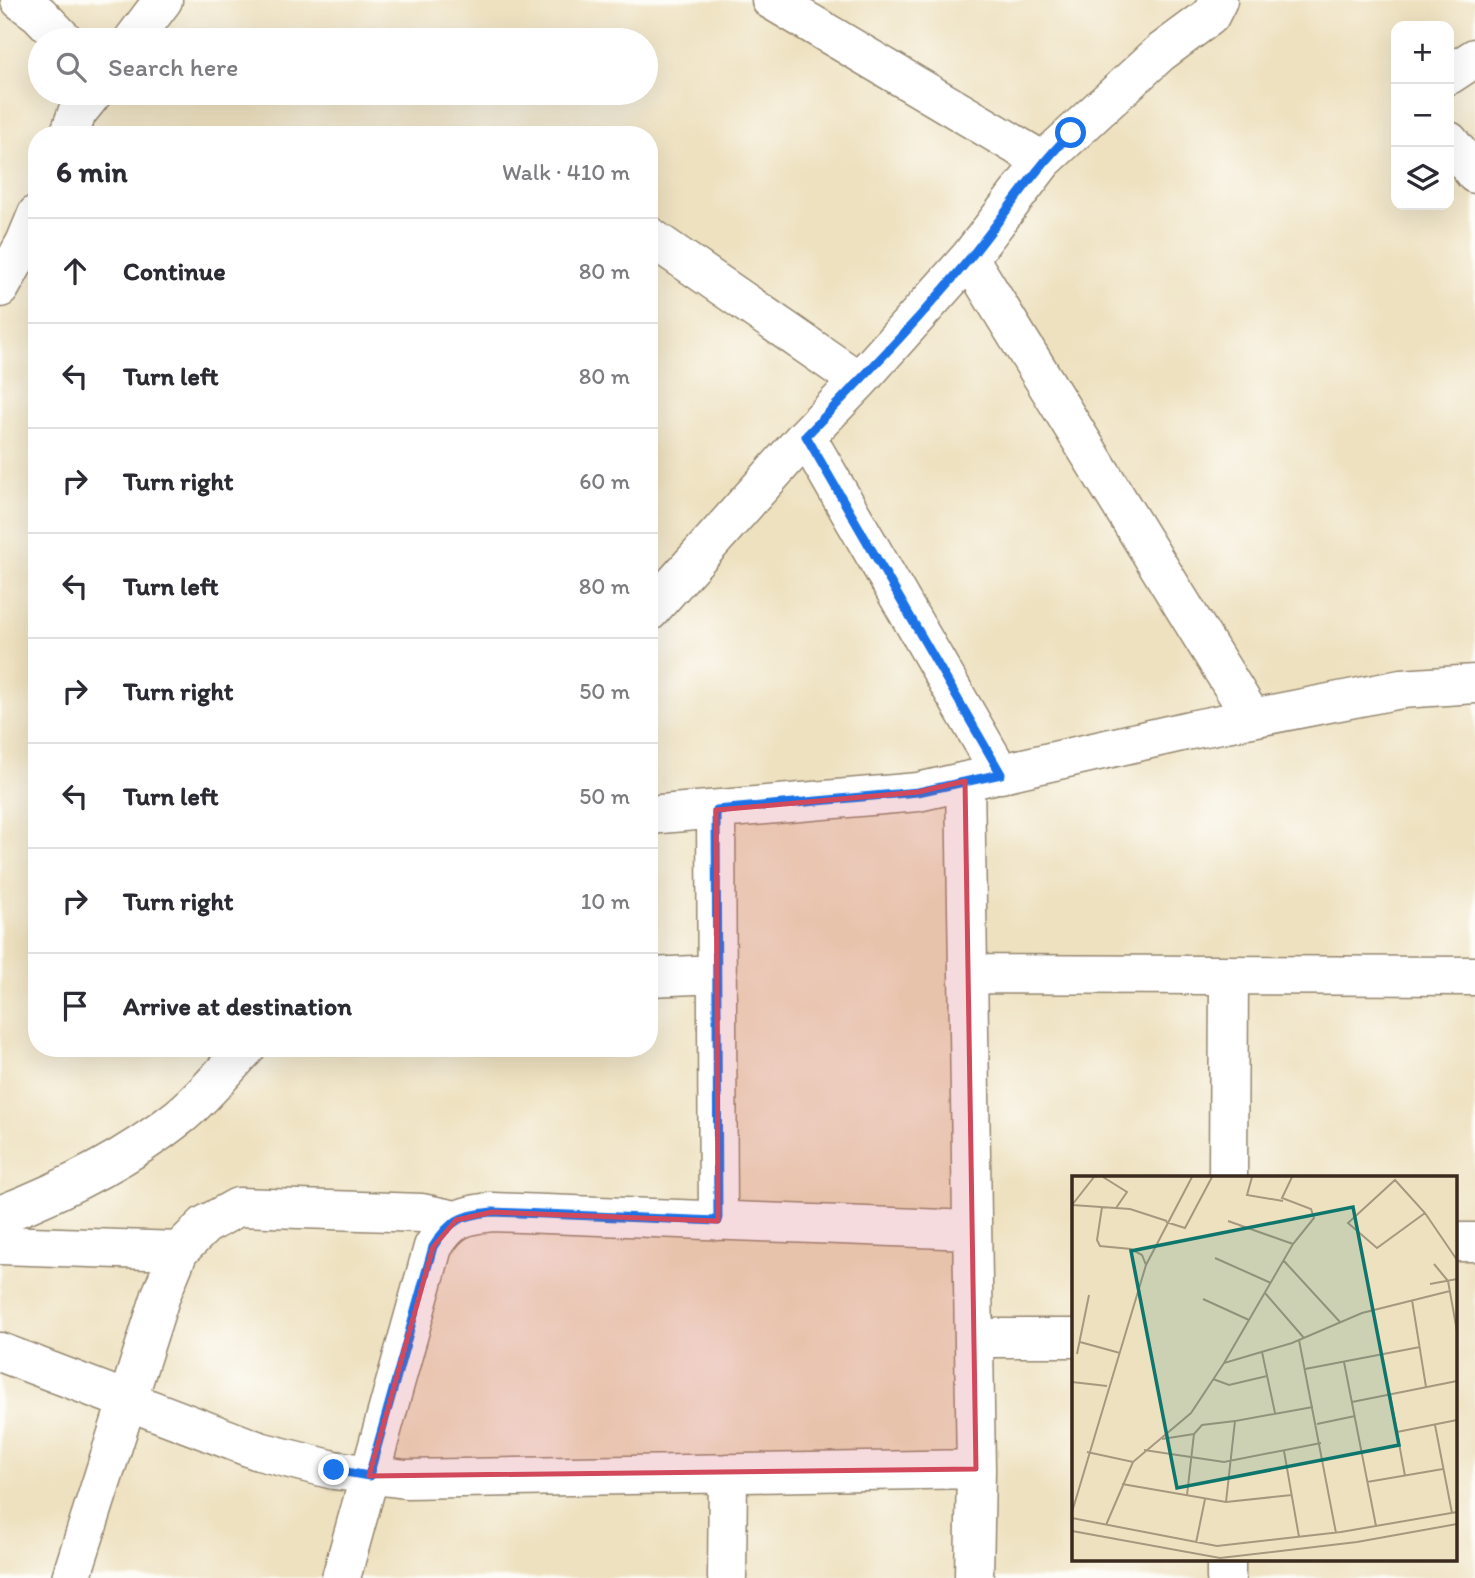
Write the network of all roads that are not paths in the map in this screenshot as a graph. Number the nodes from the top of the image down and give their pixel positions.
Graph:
1 (20, 0) edge
2 (163, 0) edge
3 (771, 0) edge
4 (1218, 0) edge
5 (52, 28) edge
6 (142, 28) edge
7 (1475, 58) edge
8 (1454, 72) edge
9 (1454, 147) edge
10 (1043, 161) junction
11 (1475, 174) edge
12 (28, 238) edge
13 (658, 242) edge
14 (969, 258) junction
15 (0, 288) edge
16 (859, 381) junction
17 (806, 436) junction
18 (658, 589) edge
19 (1475, 684) edge
20 (1252, 718) junction
21 (983, 778) junction
22 (716, 810) junction
23 (658, 815) edge
24 (717, 974) junction
25 (968, 974) junction
26 (1229, 975) junction
27 (1475, 976) edge
28 (658, 977) edge
29 (237, 1057) edge
30 (1228, 1176) edge
31 (0, 1215) edge
32 (456, 1220) junction
33 (718, 1221) junction
34 (972, 1230) junction
35 (0, 1245) edge
36 (179, 1251) junction
37 (974, 1338) junction
38 (1072, 1339) edge
39 (0, 1352) edge
40 (129, 1401) junction
41 (976, 1469) junction
42 (728, 1473) junction
43 (369, 1476) junction
44 (1226, 1560) edge
45 (71, 1578) edge
46 (341, 1578) edge
47 (727, 1578) edge
48 (974, 1578) edge
49 (1226, 1578) edge

1 - 5 street
2 - 6 street
3 - 10 street
4 - 10 street
7 - 8 street
9 - 11 street
10 - 14 street
12 - 15 street
13 - 16 street
14 - 16 street
14 - 20 street
16 - 17 street
17 - 18 street
17 - 21 street
19 - 20 street
20 - 21 street
21 - 22 street
21 - 25 street
22 - 23 street
22 - 24 street
24 - 28 street
24 - 33 street
25 - 26 street
25 - 34 street
26 - 27 street
26 - 30 street
29 - 31 street
32 - 33 street
32 - 36 street
32 - 43 street
33 - 34 street
34 - 37 street
35 - 36 street
36 - 40 street
37 - 38 street
37 - 41 street
39 - 40 street
40 - 43 street
40 - 45 street
41 - 42 street
41 - 48 street
42 - 43 street
42 - 47 street
43 - 46 street
44 - 49 street

